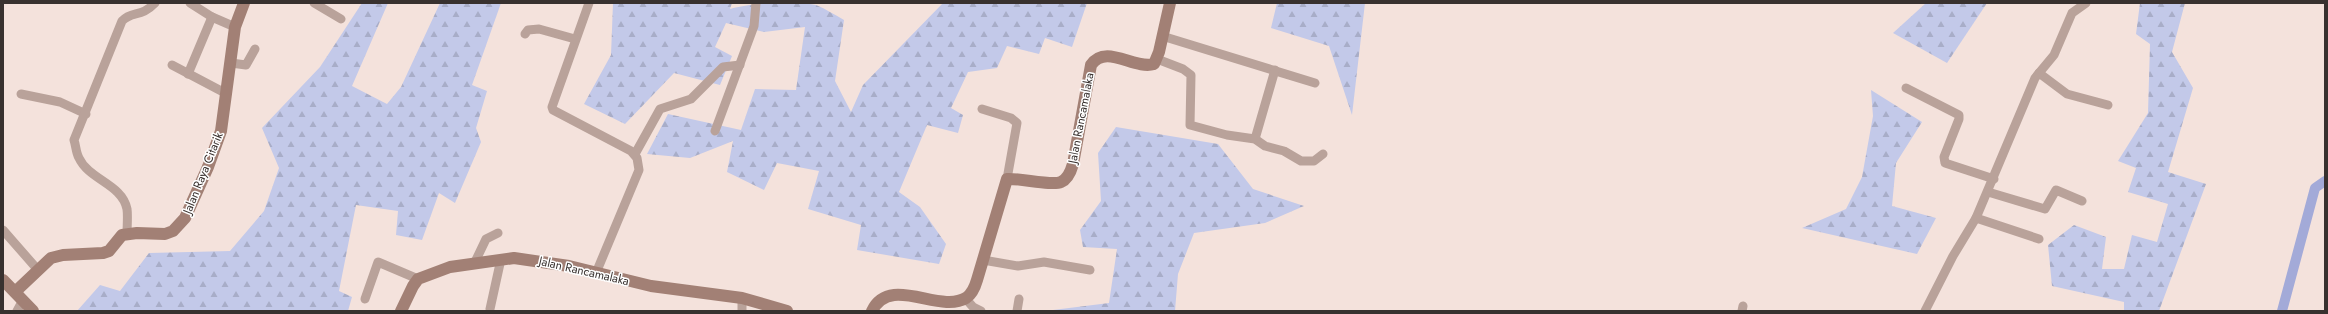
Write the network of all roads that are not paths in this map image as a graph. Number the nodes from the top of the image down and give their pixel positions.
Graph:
1 (155, 3) edge
2 (190, 3) edge
3 (244, 3) edge
4 (314, 3) edge
5 (590, 3) edge
6 (756, 3) edge
7 (1170, 3) edge
8 (2086, 3) edge
9 (212, 17) junction
10 (341, 19) dead end
11 (235, 27) junction
12 (525, 34) dead end
13 (1162, 36) junction
14 (575, 39) junction
15 (255, 49) dead end
16 (1157, 59) junction
17 (230, 63) junction
18 (172, 65) dead end
19 (740, 65) junction
20 (1275, 70) junction
21 (2039, 73) junction
22 (188, 74) junction
23 (1315, 83) dead end
24 (1906, 88) dead end
25 (21, 94) dead end
26 (227, 94) junction
27 (2108, 105) dead end
28 (982, 109) dead end
29 (86, 114) junction
30 (715, 131) dead end
31 (1255, 139) junction
32 (635, 154) junction
33 (1323, 154) dead end
34 (1994, 178) junction
35 (1007, 179) junction
36 (1988, 192) junction
37 (2082, 201) dead end
38 (1976, 218) junction
39 (3, 230) edge
40 (498, 233) dead end
41 (127, 234) junction
42 (2039, 239) dead end
43 (501, 260) junction
44 (983, 260) junction
45 (475, 262) junction
46 (38, 270) junction
47 (1090, 270) dead end
48 (596, 273) junction
49 (418, 279) junction
50 (3, 280) edge
51 (19, 296) junction
52 (742, 298) junction
53 (365, 299) dead end
54 (966, 299) junction
55 (1019, 299) dead end
56 (490, 309) dead end
57 (17, 311) edge
58 (33, 311) edge
59 (401, 311) edge
60 (742, 311) edge
61 (787, 311) edge
62 (872, 311) edge
63 (981, 311) edge
64 (1017, 311) edge
65 (1925, 311) edge

1 - 29 street
2 - 9 street
3 - 11 street, Jalan Raya Citarik
4 - 10 street
5 - 14 street
6 - 19 street
7 - 13 street
8 - 21 street
9 - 11 street
9 - 22 street
11 - 17 street, Jalan Raya Citarik
12 - 14 street
13 - 16 street
13 - 20 street
14 - 32 street
15 - 17 street
16 - 31 street
16 - 35 street, Jalan Rancamalaka
17 - 26 street, Jalan Raya Citarik
18 - 22 street
19 - 30 street
19 - 32 street
20 - 23 street
20 - 31 street
21 - 27 street
21 - 34 street
22 - 26 street
24 - 34 street
25 - 29 street
26 - 41 street, Jalan Raya Citarik
28 - 35 street
29 - 41 street
31 - 33 street
32 - 48 street
34 - 36 street
35 - 44 street
36 - 37 street
36 - 38 street
38 - 42 street
38 - 65 street
39 - 46 street
40 - 45 street
41 - 46 street
43 - 45 street, Jalan Rancamalaka
43 - 48 street, Jalan Rancamalaka
43 - 56 street
44 - 47 street
44 - 54 street
45 - 49 street, Jalan Rancamalaka
46 - 51 street
48 - 52 street, Jalan Rancamalaka
49 - 53 street
49 - 59 street
50 - 51 street
51 - 57 street
51 - 58 street
52 - 60 street
52 - 61 street, Jalan Rancamalaka
54 - 62 street
54 - 63 street
55 - 64 street

